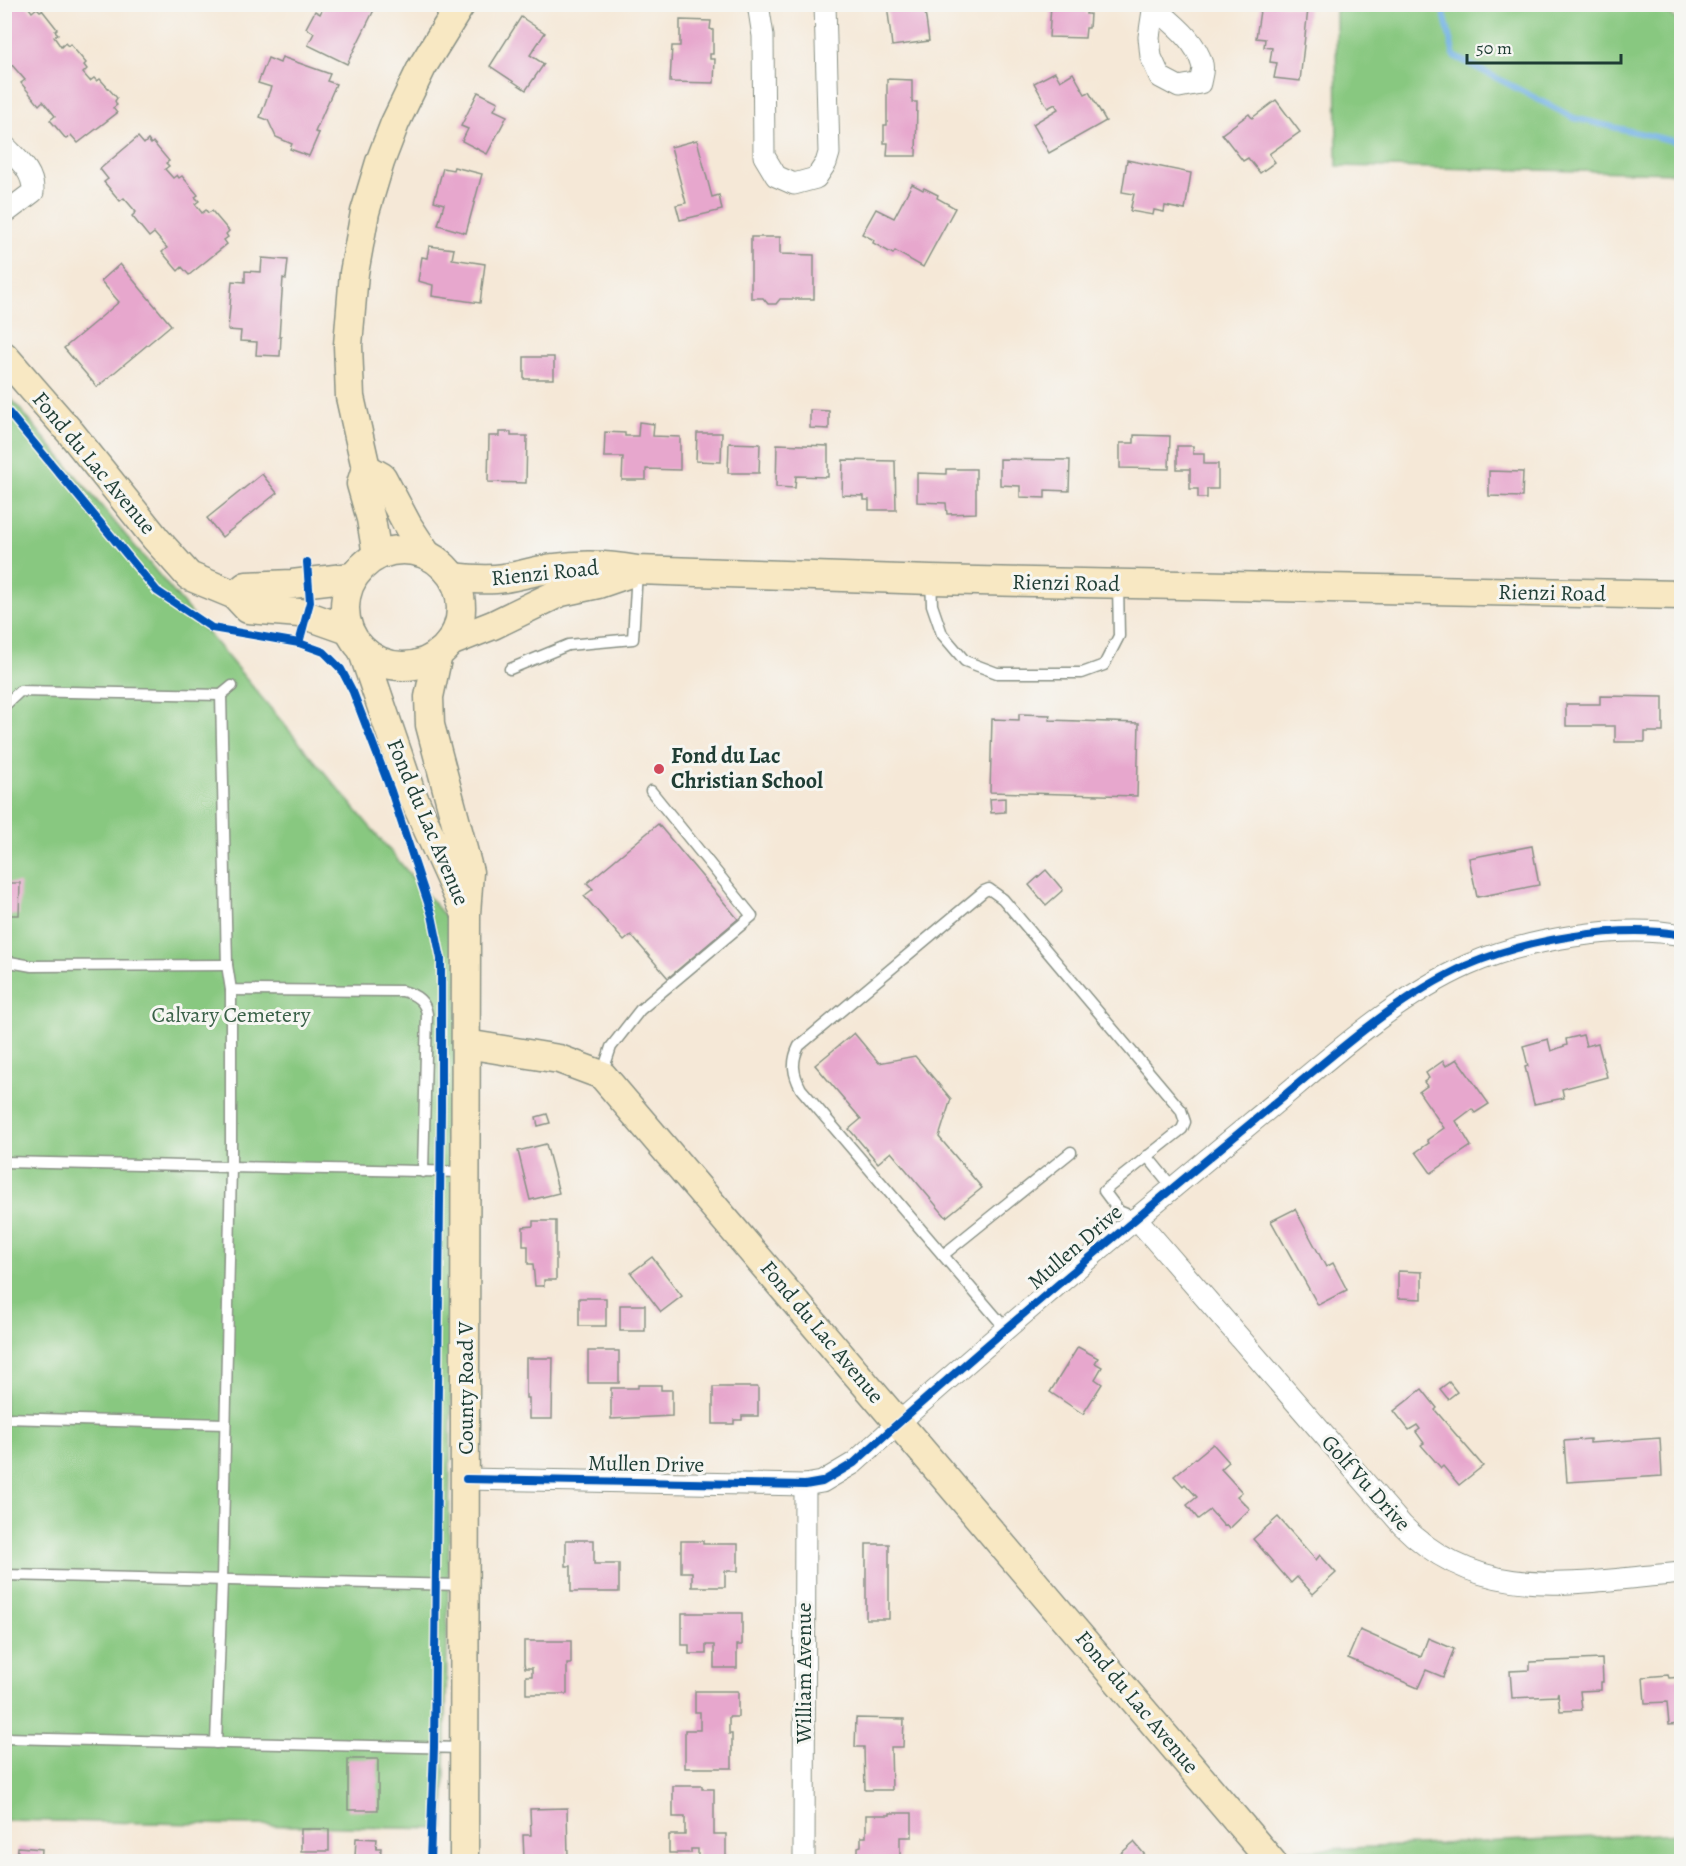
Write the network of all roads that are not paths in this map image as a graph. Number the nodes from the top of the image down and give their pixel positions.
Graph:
1 (461, 4) edge
2 (758, 4) edge
3 (825, 4) edge
4 (4, 145) edge
5 (4, 214) edge
6 (4, 356) edge
7 (366, 468) junction
8 (377, 555) junction
9 (427, 555) junction
10 (637, 570) junction
11 (352, 577) junction
12 (453, 577) junction
13 (932, 580) junction
14 (1118, 584) junction
15 (1682, 595) edge
16 (236, 596) junction
17 (356, 641) junction
18 (444, 648) junction
19 (510, 669) dead end
20 (232, 686) dead end
21 (221, 695) junction
22 (4, 706) edge
23 (651, 791) dead end
24 (466, 914) junction
25 (1682, 935) edge
26 (4, 960) edge
27 (227, 965) junction
28 (231, 990) junction
29 (466, 1044) junction
30 (602, 1075) junction
31 (1071, 1152) dead end
32 (1147, 1156) junction
33 (4, 1162) edge
34 (231, 1167) junction
35 (423, 1172) junction
36 (466, 1172) junction
37 (1173, 1188) junction
38 (1136, 1218) junction
39 (943, 1255) junction
40 (1006, 1329) junction
41 (4, 1418) edge
42 (899, 1422) junction
43 (225, 1424) junction
44 (466, 1479) junction
45 (805, 1485) junction
46 (1682, 1573) edge
47 (4, 1575) edge
48 (222, 1581) junction
49 (466, 1585) junction
50 (4, 1738) edge
51 (216, 1743) junction
52 (465, 1748) junction
53 (1263, 1858) edge
54 (465, 1862) edge
55 (804, 1862) edge

1 - 7 main road
2 - 3 street
4 - 5 street
6 - 16 main road, Fond du Lac Avenue
7 - 8 main road
7 - 9 main road
8 - 9 main road
8 - 11 main road
9 - 12 main road
10 - 12 main road, Rienzi Road
10 - 13 main road, Rienzi Road
10 - 18 main road
10 - 19 lane
11 - 16 main road
11 - 17 main road
12 - 18 main road
13 - 14 main road, Rienzi Road
13 - 14 lane
14 - 15 main road, Rienzi Road
16 - 17 main road, Fond du Lac Avenue
17 - 18 main road
17 - 24 main road, Fond du Lac Avenue
18 - 24 main road, Fond du Lac Avenue
20 - 21 lane
21 - 22 lane
21 - 27 lane
23 - 30 lane
24 - 29 main road, County Road V
25 - 37 street, Mullen Drive
26 - 27 lane
27 - 28 lane
28 - 34 lane
28 - 35 lane
29 - 30 main road, Fond du Lac Avenue
29 - 36 main road, County Road V
30 - 42 main road, Fond du Lac Avenue
31 - 39 lane
32 - 37 lane
32 - 38 lane
32 - 39 lane
33 - 34 lane
34 - 35 lane
34 - 43 lane
35 - 36 lane
36 - 44 main road, County Road V
37 - 38 street, Mullen Drive
38 - 40 street, Mullen Drive
38 - 46 street, Golf Vu Drive
39 - 40 lane
40 - 42 street, Mullen Drive
41 - 43 lane
42 - 45 street, Mullen Drive
42 - 53 main road, Fond du Lac Avenue
43 - 48 lane
44 - 45 street, Mullen Drive
44 - 49 main road, County Road V
45 - 55 street, William Avenue
47 - 48 lane
48 - 49 lane
48 - 51 lane
49 - 52 main road, County Road V
50 - 51 lane
51 - 52 lane
52 - 54 main road, County Road V

